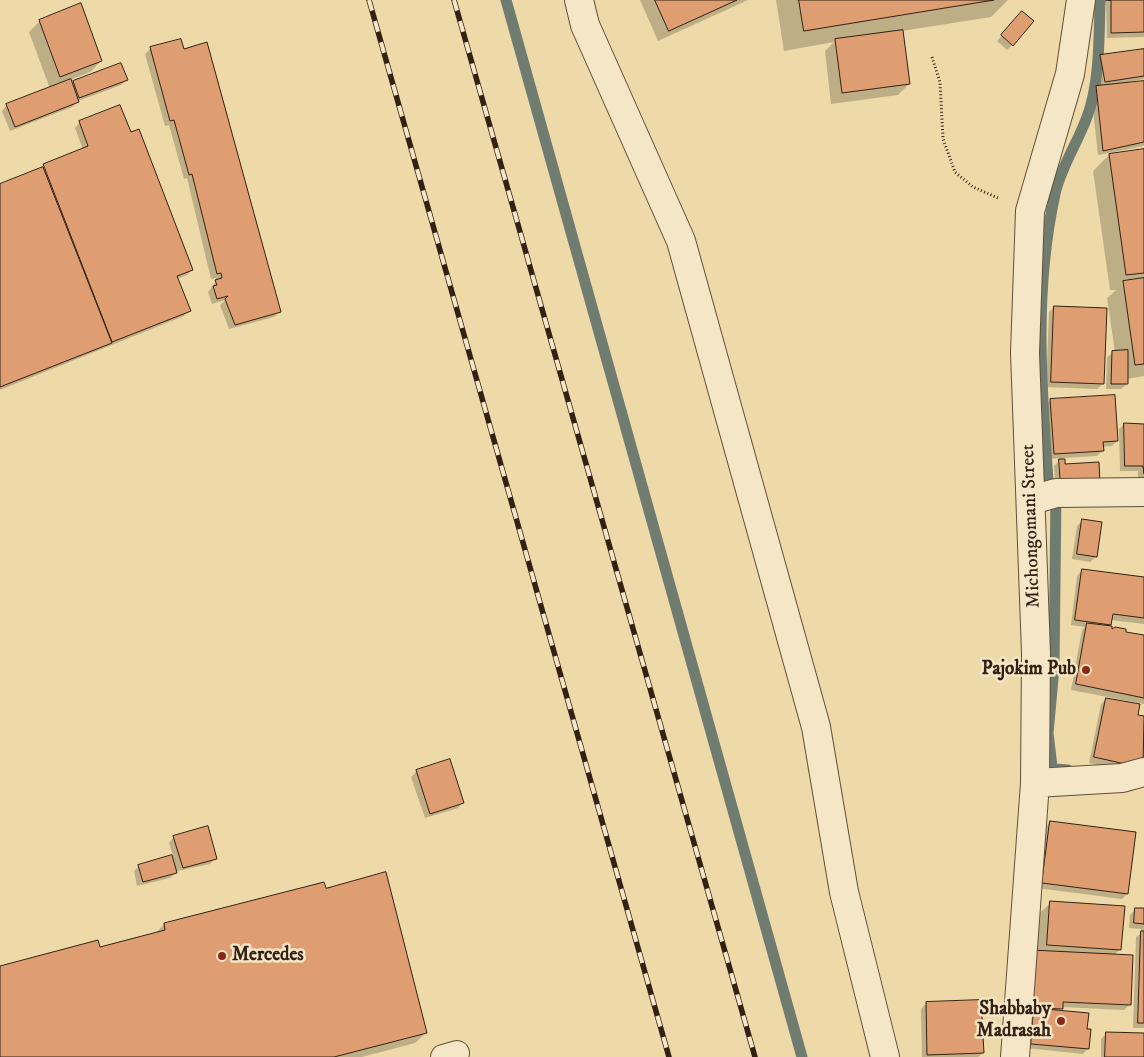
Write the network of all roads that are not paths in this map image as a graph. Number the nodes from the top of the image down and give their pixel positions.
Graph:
1 (579, 0) edge
2 (1081, 0) edge
3 (1144, 492) edge
4 (1032, 500) junction
5 (1144, 772) edge
6 (1035, 783) junction
7 (885, 1057) edge
8 (1015, 1057) edge

1 - 7 street
2 - 4 street, Michongomani Street
3 - 4 street
4 - 6 street, Michongomani Street
5 - 6 street
6 - 8 street, Michongomani Street

